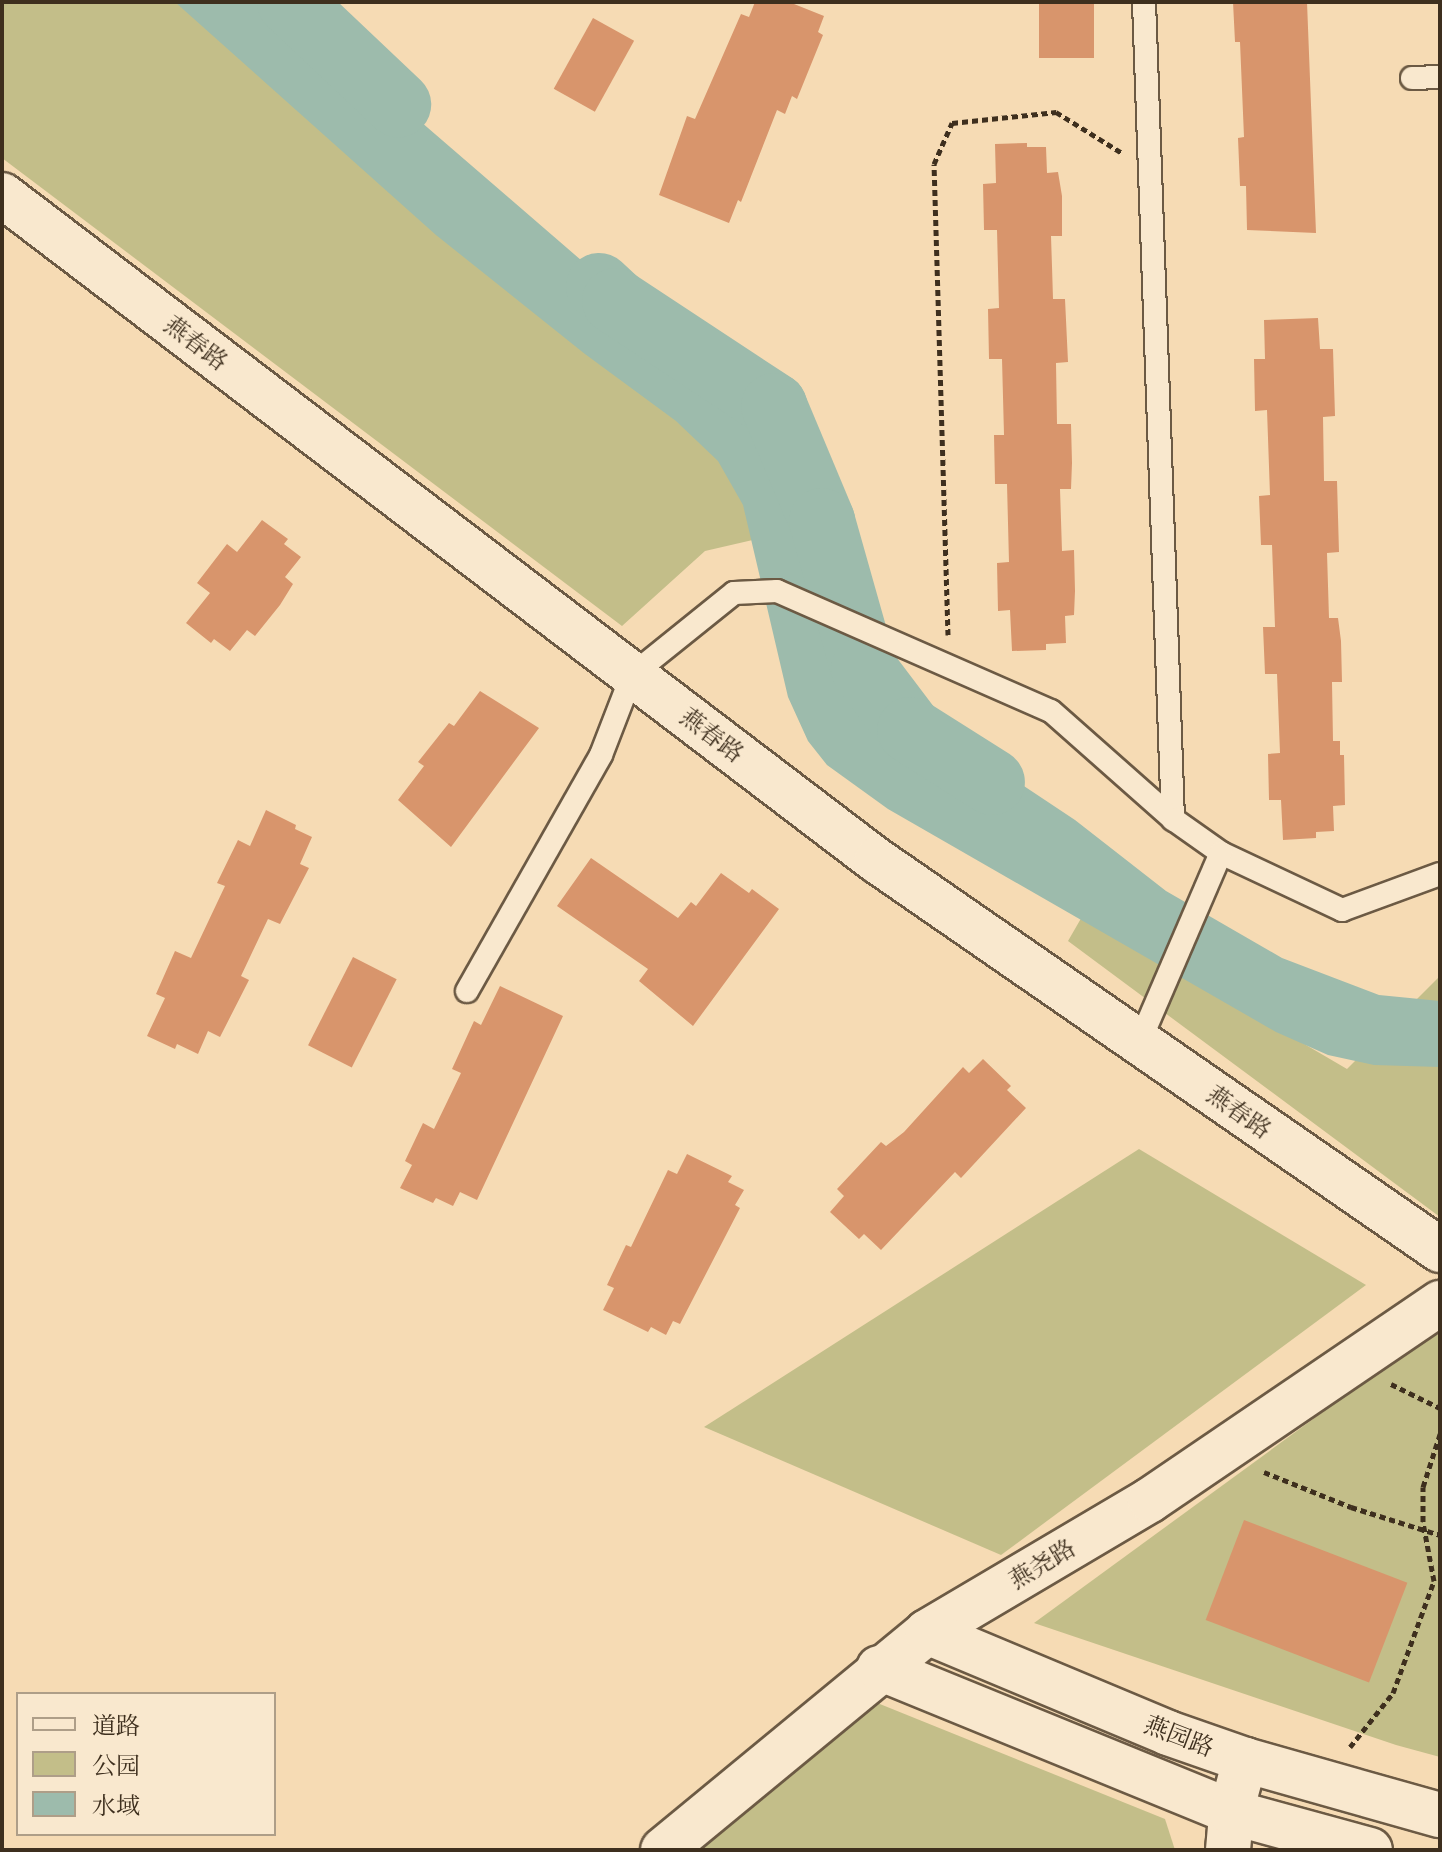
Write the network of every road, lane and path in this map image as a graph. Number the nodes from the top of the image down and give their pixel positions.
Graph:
1 (1144, 2) edge
2 (1440, 77) edge
3 (1412, 78) dead end
4 (1150, 171) junction
5 (2, 195) edge
6 (950, 665) junction
7 (632, 675) junction
8 (1173, 819) junction
9 (1221, 853) junction
10 (1440, 874) edge
11 (467, 991) dead end
12 (1139, 1043) junction
13 (1440, 1250) edge
14 (1440, 1303) edge
15 (1440, 1434) edge
16 (1218, 1454) junction
17 (1426, 1531) junction
18 (1440, 1535) edge
19 (927, 1632) junction
20 (879, 1668) junction
21 (1245, 1760) junction
22 (1337, 1786) junction
23 (1440, 1815) edge
24 (1229, 1831) edge
25 (663, 1850) edge
26 (1370, 1850) edge

1 - 4 lane
2 - 3 lane
4 - 6 path
4 - 8 lane
5 - 7 street, 燕春路
6 - 7 lane
6 - 8 lane
7 - 11 lane
7 - 12 street, 燕春路
8 - 9 lane
9 - 10 lane
9 - 12 lane
12 - 13 street, 燕春路
14 - 16 street, 燕尧路
15 - 17 path
16 - 17 path
16 - 19 street, 燕尧路
17 - 18 path
17 - 22 path
19 - 20 street, 燕尧路
19 - 21 street, 燕园路
20 - 24 street, 燕园路
20 - 25 street, 燕尧路
21 - 22 street, 燕园路
21 - 24 street
22 - 23 street, 燕园路
24 - 26 street, 燕园路

